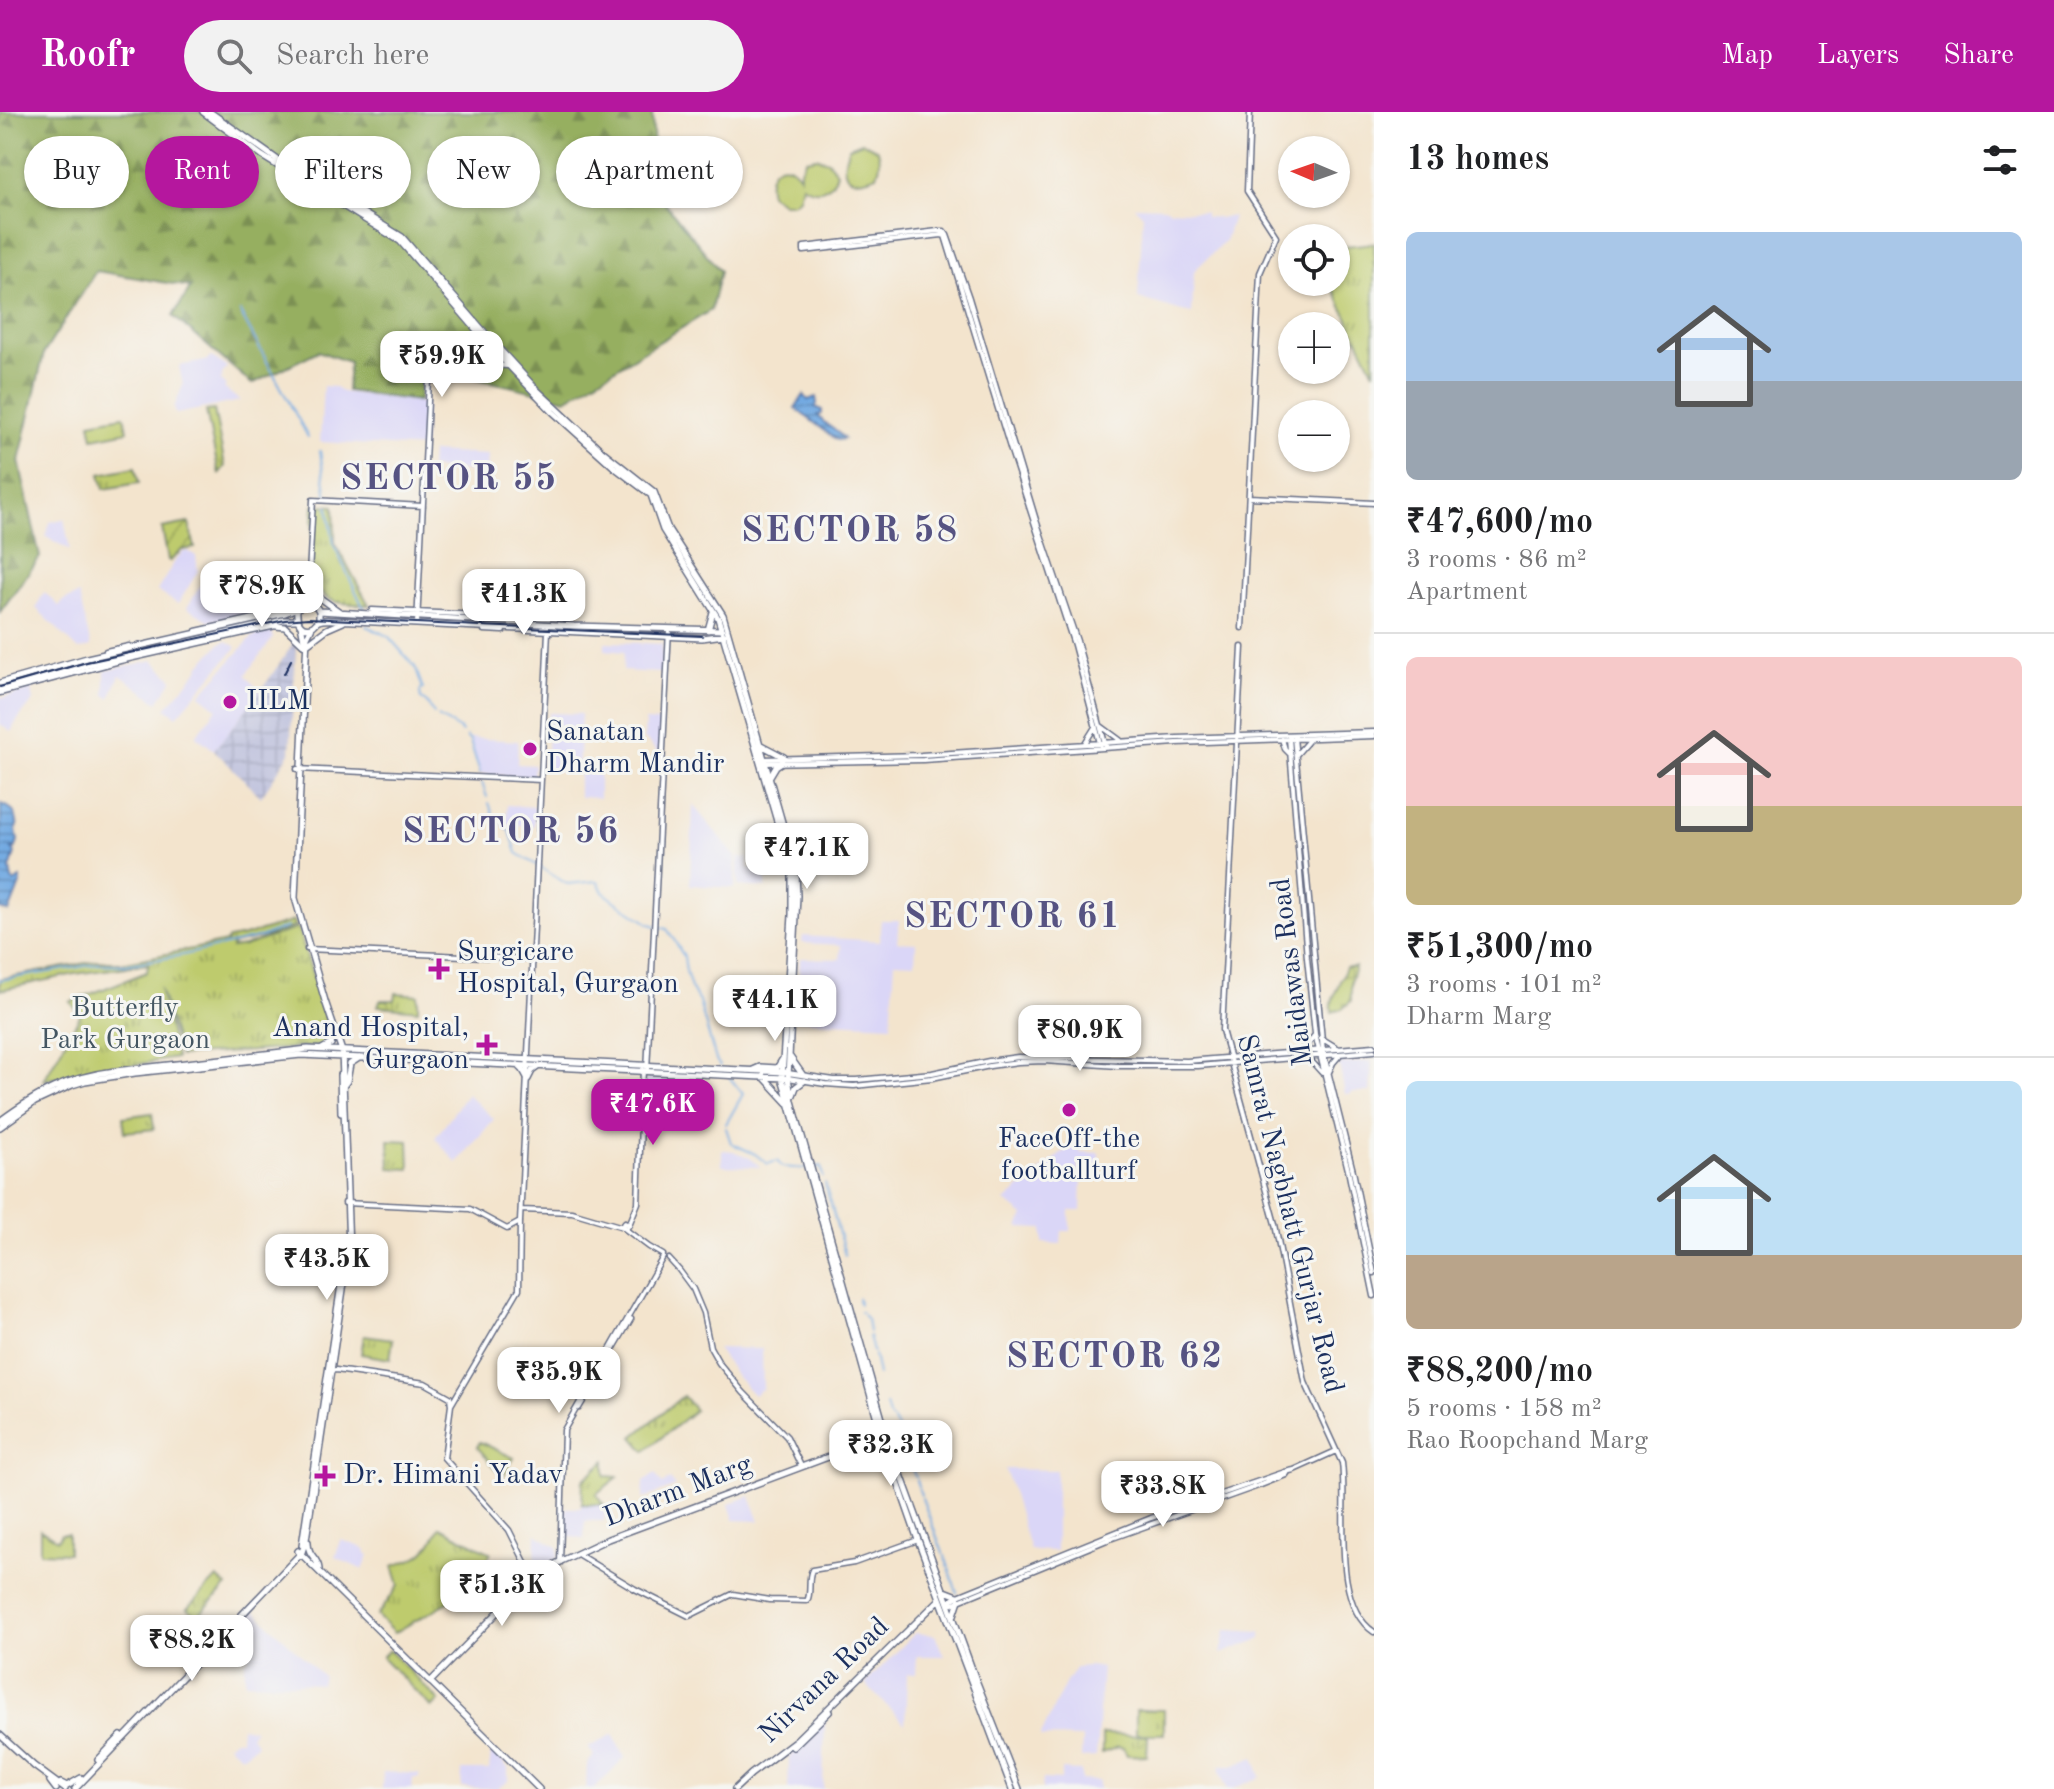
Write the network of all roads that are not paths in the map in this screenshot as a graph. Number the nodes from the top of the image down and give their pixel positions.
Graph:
1 (203, 112) edge
2 (210, 112) edge
3 (1250, 112) edge
4 (834, 246) junction
5 (487, 338) junction
6 (496, 345) junction
7 (510, 364) junction
8 (532, 387) junction
9 (1249, 497) junction
10 (1374, 503) edge
11 (423, 506) junction
12 (308, 584) junction
13 (308, 593) junction
14 (301, 605) junction
15 (315, 605) junction
16 (713, 609) junction
17 (372, 610) dead end
18 (319, 611) junction
19 (344, 613) junction
20 (419, 618) junction
21 (566, 619) dead end
22 (319, 621) junction
23 (350, 621) junction
24 (299, 623) junction
25 (276, 624) junction
26 (312, 627) junction
27 (1242, 628) dead end
28 (610, 630) junction
29 (708, 630) junction
30 (548, 631) junction
31 (726, 632) junction
32 (669, 633) junction
33 (578, 634) dead end
34 (702, 638) junction
35 (305, 644) junction
36 (726, 645) junction
37 (1242, 647) dead end
38 (117, 655) junction
39 (70, 666) junction
40 (0, 682) edge
41 (0, 692) edge
42 (1097, 725) junction
43 (1374, 734) edge
44 (1292, 737) junction
45 (1236, 738) junction
46 (1282, 739) junction
47 (1311, 739) junction
48 (1122, 742) junction
49 (760, 744) junction
50 (1084, 744) junction
51 (1103, 745) junction
52 (1293, 756) junction
53 (783, 760) junction
54 (812, 760) junction
55 (763, 761) junction
56 (301, 769) junction
57 (770, 779) junction
58 (541, 780) junction
59 (308, 949) junction
60 (533, 959) junction
61 (1315, 1034) junction
62 (335, 1036) junction
63 (1321, 1038) junction
64 (1374, 1048) edge
65 (321, 1050) junction
66 (352, 1051) junction
67 (1341, 1052) junction
68 (340, 1053) junction
69 (1321, 1054) junction
70 (1296, 1055) junction
71 (253, 1057) junction
72 (360, 1057) junction
73 (786, 1057) junction
74 (1229, 1061) junction
75 (528, 1063) junction
76 (517, 1065) junction
77 (539, 1066) junction
78 (645, 1068) junction
79 (753, 1071) junction
80 (785, 1075) junction
81 (763, 1076) junction
82 (803, 1078) junction
83 (1327, 1078) junction
84 (528, 1079) junction
85 (344, 1085) junction
86 (790, 1102) junction
87 (0, 1124) edge
88 (346, 1203) junction
89 (521, 1211) junction
90 (520, 1222) junction
91 (626, 1225) junction
92 (1363, 1229) junction
93 (664, 1259) junction
94 (1374, 1273) edge
95 (1374, 1296) edge
96 (329, 1371) junction
97 (451, 1405) junction
98 (885, 1438) junction
99 (1337, 1451) junction
100 (802, 1468) junction
101 (896, 1470) junction
102 (305, 1540) junction
103 (918, 1540) junction
104 (925, 1549) junction
105 (300, 1552) junction
106 (579, 1555) junction
107 (561, 1562) junction
108 (287, 1566) junction
109 (316, 1568) junction
110 (534, 1580) junction
111 (944, 1591) junction
112 (260, 1593) junction
113 (958, 1598) junction
114 (944, 1602) junction
115 (953, 1617) junction
116 (954, 1627) junction
117 (1374, 1632) edge
118 (969, 1668) junction
119 (431, 1682) junction
120 (0, 1737) edge
121 (83, 1778) junction
122 (52, 1780) junction
123 (68, 1789) edge
124 (541, 1789) edge
125 (737, 1789) edge
126 (1012, 1789) edge
127 (1019, 1789) edge

1 - 5 main road
2 - 5 main road
3 - 9 street
4 - 4 street
4 - 42 street
5 - 6 main road
5 - 7 main road
6 - 7 main road
6 - 7 main road
7 - 8 main road
7 - 11 street
8 - 16 main road
8 - 31 main road
9 - 10 street
9 - 27 street
11 - 12 street
11 - 20 street
12 - 13 street
12 - 19 main road
13 - 14 street
13 - 15 street
14 - 15 main road
14 - 24 main road
14 - 38 main road
15 - 18 main road
16 - 29 main road
16 - 31 main road
17 - 20 street
18 - 19 main road
18 - 22 main road
19 - 20 main road
20 - 21 street
20 - 23 main road
20 - 28 main road
20 - 30 main road
22 - 23 main road
22 - 26 main road
23 - 30 street
23 - 35 main road
24 - 25 main road
24 - 26 main road
24 - 35 main road
25 - 35 main road
25 - 38 main road
26 - 35 main road
28 - 30 main road
28 - 32 main road
29 - 31 main road
29 - 32 main road
30 - 33 street
30 - 58 street
31 - 34 main road
31 - 36 main road
31 - 49 main road
32 - 34 main road
32 - 78 street
34 - 36 main road
35 - 56 main road
36 - 55 main road
37 - 45 street, Samrat Nagbhatt Gurjar Road
38 - 39 main road
38 - 40 street
38 - 41 street
39 - 40 main road
39 - 41 main road
42 - 48 street
42 - 50 street
42 - 51 street
43 - 44 street
43 - 47 street
44 - 45 street
44 - 46 street
44 - 47 street
44 - 52 street, Maidawas Road
45 - 46 street
45 - 48 street
45 - 51 street
45 - 74 street, Samrat Nagbhatt Gurjar Road
46 - 52 street
47 - 52 street
48 - 51 street
49 - 53 main road
49 - 55 main road
50 - 51 street
50 - 54 street
51 - 54 street
52 - 61 street, Maidawas Road
52 - 63 street, Maidawas Road
53 - 54 street
53 - 55 street
53 - 57 main road
55 - 57 main road
55 - 73 main road
56 - 58 street
56 - 59 main road
57 - 73 main road
58 - 60 street
59 - 60 street
59 - 62 main road
60 - 75 street
61 - 69 street, Maidawas Road
61 - 70 street
62 - 65 main road
62 - 66 main road
62 - 68 main road
63 - 67 street
63 - 69 street, Maidawas Road
64 - 67 street
65 - 68 main road
65 - 71 main road
66 - 68 main road
66 - 75 main road
67 - 69 street
67 - 83 street
68 - 71 main road
68 - 72 main road
68 - 85 main road
68 - 88 main road
69 - 70 street
69 - 83 street, Maidawas Road
70 - 74 street
70 - 83 street
71 - 87 main road
72 - 76 main road
72 - 85 main road
73 - 79 main road
73 - 80 main road
73 - 82 main road
74 - 82 street
74 - 99 street, Samrat Nagbhatt Gurjar Road
75 - 76 main road
75 - 77 main road
75 - 78 main road
75 - 84 street
76 - 84 main road
77 - 78 main road
77 - 84 main road
78 - 79 main road
78 - 81 main road
78 - 91 street
79 - 80 main road
80 - 81 main road
80 - 82 street
80 - 86 main road
81 - 86 main road
82 - 86 main road
83 - 92 street, Maidawas Road
84 - 89 street
85 - 88 main road
86 - 98 main road
88 - 90 street
88 - 96 main road
89 - 90 street
89 - 91 street
90 - 97 street
91 - 93 street
92 - 94 street, Maidawas Road
92 - 95 street, Maidawas Road
93 - 100 street
93 - 107 street
96 - 97 street
96 - 102 main road
97 - 110 street
98 - 100 main road, Dharm Marg
98 - 101 main road
99 - 113 street
99 - 117 street, Samrat Nagbhatt Gurjar Road
100 - 106 main road, Dharm Marg
100 - 107 main road, Dharm Marg
101 - 103 main road
101 - 104 main road
102 - 105 main road
102 - 109 main road
103 - 104 main road
103 - 106 street
104 - 111 main road
104 - 114 main road
105 - 108 main road
105 - 109 main road
105 - 112 main road
106 - 107 main road, Dharm Marg
107 - 110 main road, Dharm Marg
107 - 119 main road, Dharm Marg
108 - 109 main road
108 - 112 main road
109 - 119 main road
110 - 119 main road, Dharm Marg
111 - 113 main road
111 - 114 main road
112 - 121 main road
113 - 114 street
113 - 115 main road
114 - 115 main road
114 - 116 main road
114 - 125 main road, Nirvana Road
115 - 116 main road
116 - 118 main road
118 - 126 main road
118 - 127 main road
119 - 124 main road
120 - 122 main road
121 - 122 main road
121 - 123 main road
122 - 123 main road

